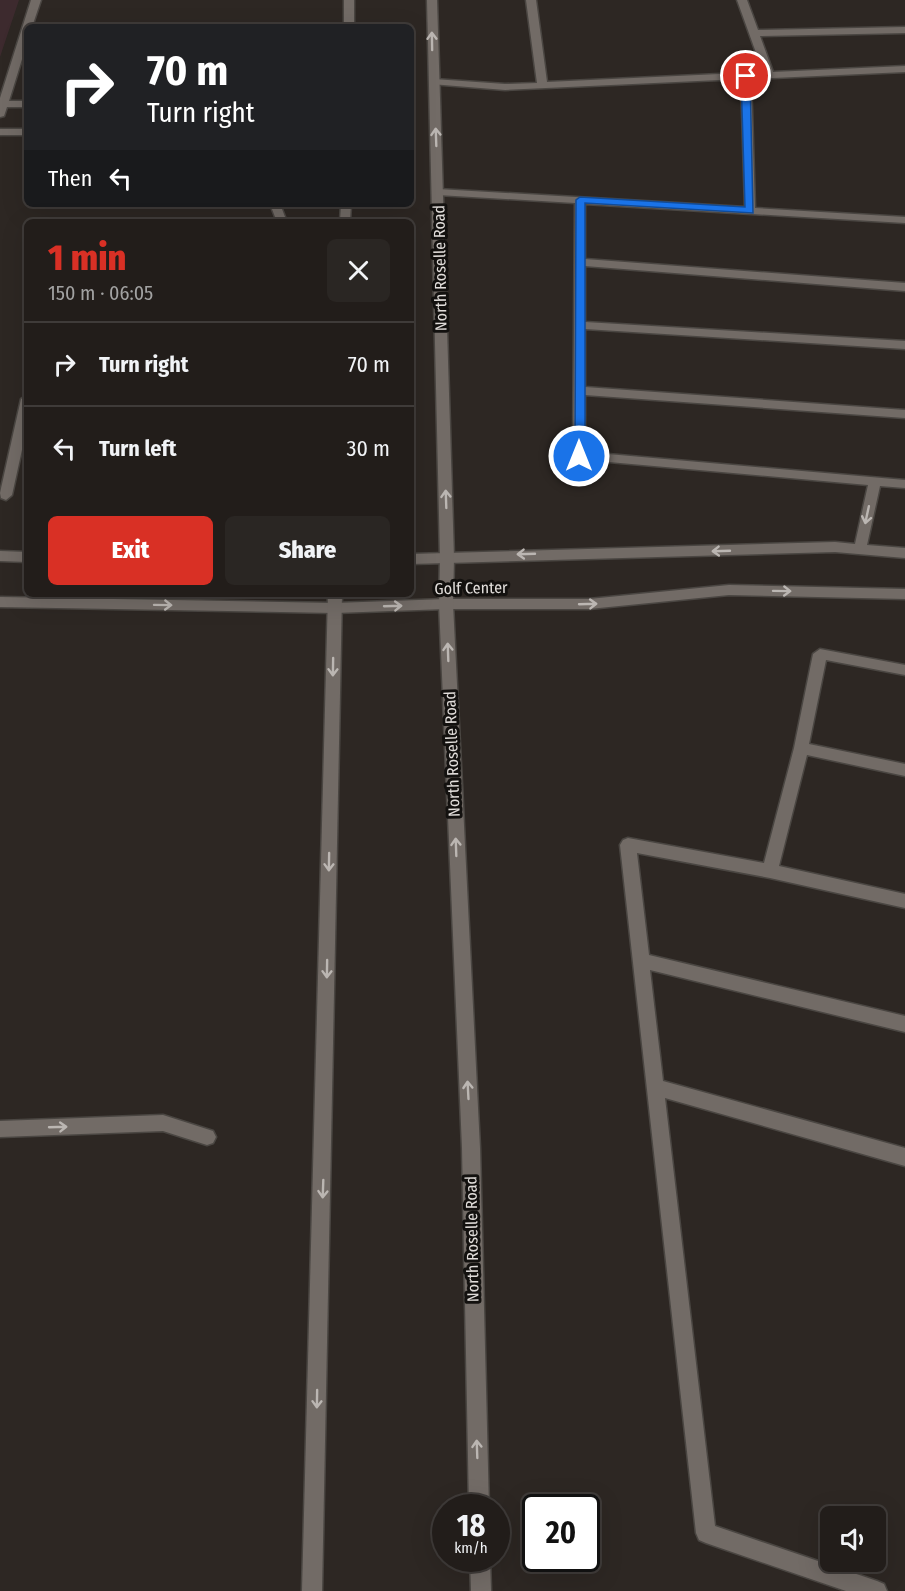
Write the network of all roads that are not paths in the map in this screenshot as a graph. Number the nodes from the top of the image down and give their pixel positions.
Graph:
1 (36, 0) edge
2 (349, 0) edge
3 (432, 0) edge
4 (531, 0) edge
5 (742, 0) edge
6 (28, 24) edge
7 (349, 24) edge
8 (905, 30) edge
9 (754, 33) junction
10 (24, 38) edge
11 (905, 69) edge
12 (768, 75) junction
13 (746, 76) junction
14 (434, 82) junction
15 (542, 85) junction
16 (24, 105) edge
17 (2, 109) edge
18 (0, 132) edge
19 (24, 132) edge
20 (438, 192) junction
21 (580, 200) junction
22 (750, 210) junction
23 (905, 220) edge
24 (580, 261) junction
25 (905, 287) edge
26 (580, 325) junction
27 (905, 345) edge
28 (580, 391) junction
29 (24, 413) edge
30 (905, 414) edge
31 (875, 482) junction
32 (905, 484) edge
33 (6, 495) dead end
34 (860, 549) junction
35 (905, 554) edge
36 (0, 556) edge
37 (24, 556) edge
38 (447, 558) junction
39 (414, 560) edge
40 (905, 594) edge
41 (335, 601) edge
42 (0, 602) edge
43 (446, 604) junction
44 (905, 670) edge
45 (801, 748) junction
46 (905, 770) edge
47 (770, 872) junction
48 (905, 901) edge
49 (641, 960) junction
50 (905, 1024) edge
51 (656, 1087) junction
52 (0, 1129) edge
53 (207, 1137) dead end
54 (905, 1157) edge
55 (478, 1494) edge
56 (480, 1572) edge
57 (312, 1591) edge
58 (481, 1591) edge
59 (877, 1591) edge

1 - 6 main road
2 - 7 main road
14 -> 3 main road, North Roselle Road
4 - 15 main road
5 - 9 main road
8 - 9 main road
9 - 12 main road
10 - 17 main road
11 - 12 main road
12 - 13 main road
13 - 15 main road
13 - 22 main road
14 - 15 main road
20 -> 14 main road, North Roselle Road
16 - 17 main road
18 - 19 main road
20 - 21 main road
38 -> 20 main road, North Roselle Road
21 - 22 main road
21 - 24 main road
22 - 23 main road
24 - 25 main road
24 - 26 main road
26 - 27 main road
26 - 28 main road
28 - 30 main road
28 - 31 main road
29 - 33 main road
31 - 32 main road
31 -> 34 main road
34 - 35 main road, Golf Center
34 -> 38 main road, Golf Center
36 - 37 main road
38 - 39 main road, Golf Center
38 - 43 main road, North Roselle Road
43 -> 40 main road, Golf Center
42 -> 41 main road, Golf Center
41 -> 43 main road, Golf Center
41 -> 57 main road
55 -> 43 main road, North Roselle Road
44 - 45 main road
45 - 46 main road
45 - 47 main road
47 - 48 main road
47 - 49 main road
49 - 50 main road
49 - 51 main road
51 - 54 main road
51 - 59 main road
52 -> 53 main road
56 - 58 main road

